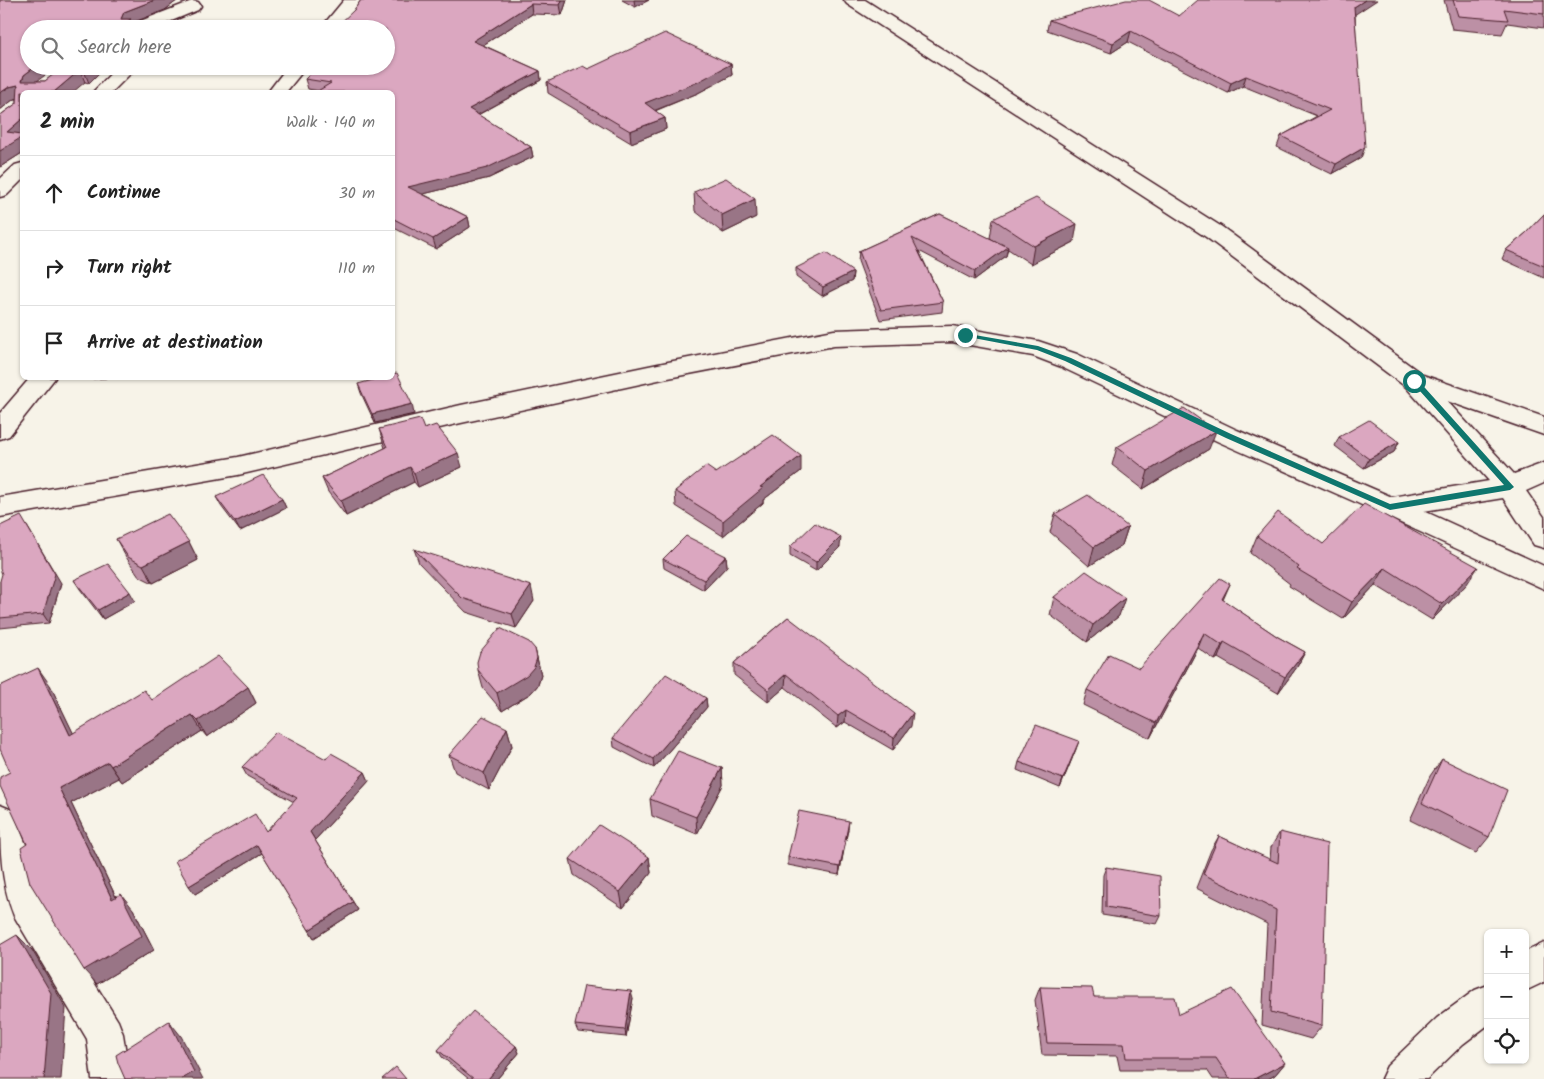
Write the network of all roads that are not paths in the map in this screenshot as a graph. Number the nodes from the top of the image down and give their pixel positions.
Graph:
1 (353, 0) edge
2 (853, 0) edge
3 (194, 3) edge
4 (156, 20) edge
5 (177, 20) edge
6 (336, 20) edge
7 (120, 75) edge
8 (291, 75) edge
9 (104, 90) edge
10 (279, 90) edge
11 (20, 171) edge
12 (0, 191) edge
13 (41, 380) edge
14 (1414, 381) junction
15 (1544, 426) edge
16 (0, 430) edge
17 (1544, 472) edge
18 (1510, 487) junction
19 (0, 507) edge
20 (1390, 507) junction
21 (1544, 538) edge
22 (1544, 578) edge
23 (0, 820) edge
24 (1544, 960) edge
25 (1529, 971) edge
26 (1484, 1005) edge
27 (111, 1079) edge
28 (1400, 1079) edge

1 - 6 street
2 - 14 street
3 - 4 street
3 - 5 street
7 - 9 street
8 - 10 street
11 - 12 street
13 - 16 street
14 - 15 street
14 - 18 street
17 - 18 street
18 - 20 street
18 - 21 street
19 - 20 street
20 - 22 street
23 - 27 street
24 - 25 street
26 - 28 street

